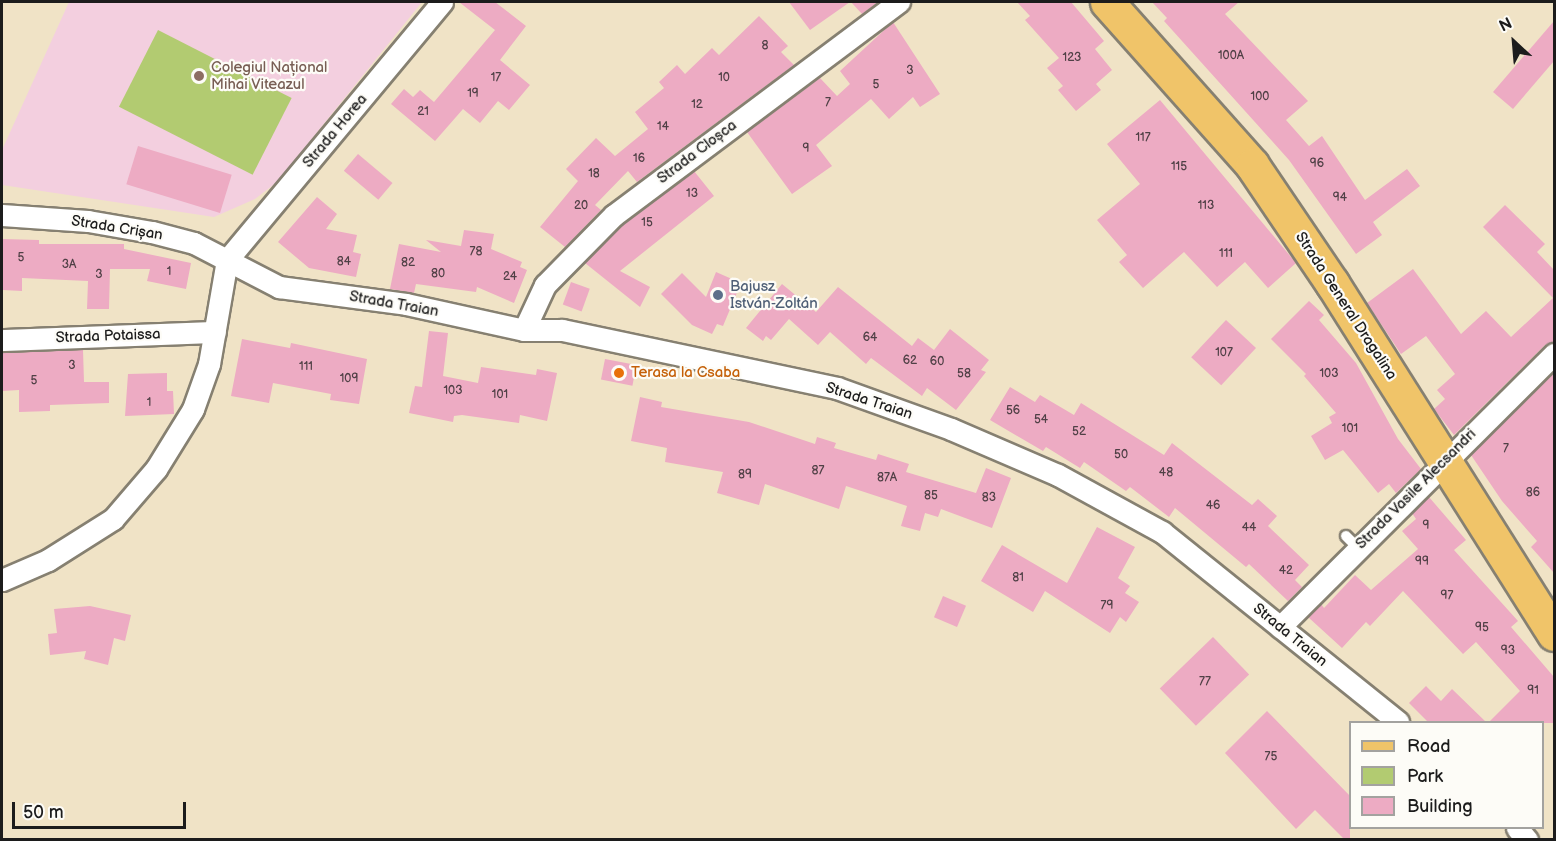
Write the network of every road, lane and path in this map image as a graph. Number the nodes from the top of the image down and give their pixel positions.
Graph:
1 (442, 2) edge
2 (899, 2) edge
3 (1107, 2) edge
4 (2, 215) edge
5 (227, 260) junction
6 (524, 330) junction
7 (215, 332) junction
8 (2, 340) edge
9 (1554, 354) edge
10 (1445, 460) junction
11 (2, 580) edge
12 (1280, 627) junction
13 (1554, 634) edge
14 (1396, 721) edge

1 - 5 street, Strada Horea
2 - 6 street, Strada Cloșca
3 - 10 main road, Strada General Dragalina
4 - 5 street, Strada Crișan
5 - 6 street, Strada Traian
5 - 7 street
6 - 12 street, Strada Traian
7 - 8 street, Strada Potaissa
7 - 11 street
9 - 10 street, Strada Vasile Alecsandri
10 - 12 street, Strada Vasile Alecsandri
10 - 13 main road, Strada General Dragalina
12 - 14 street, Strada Traian

